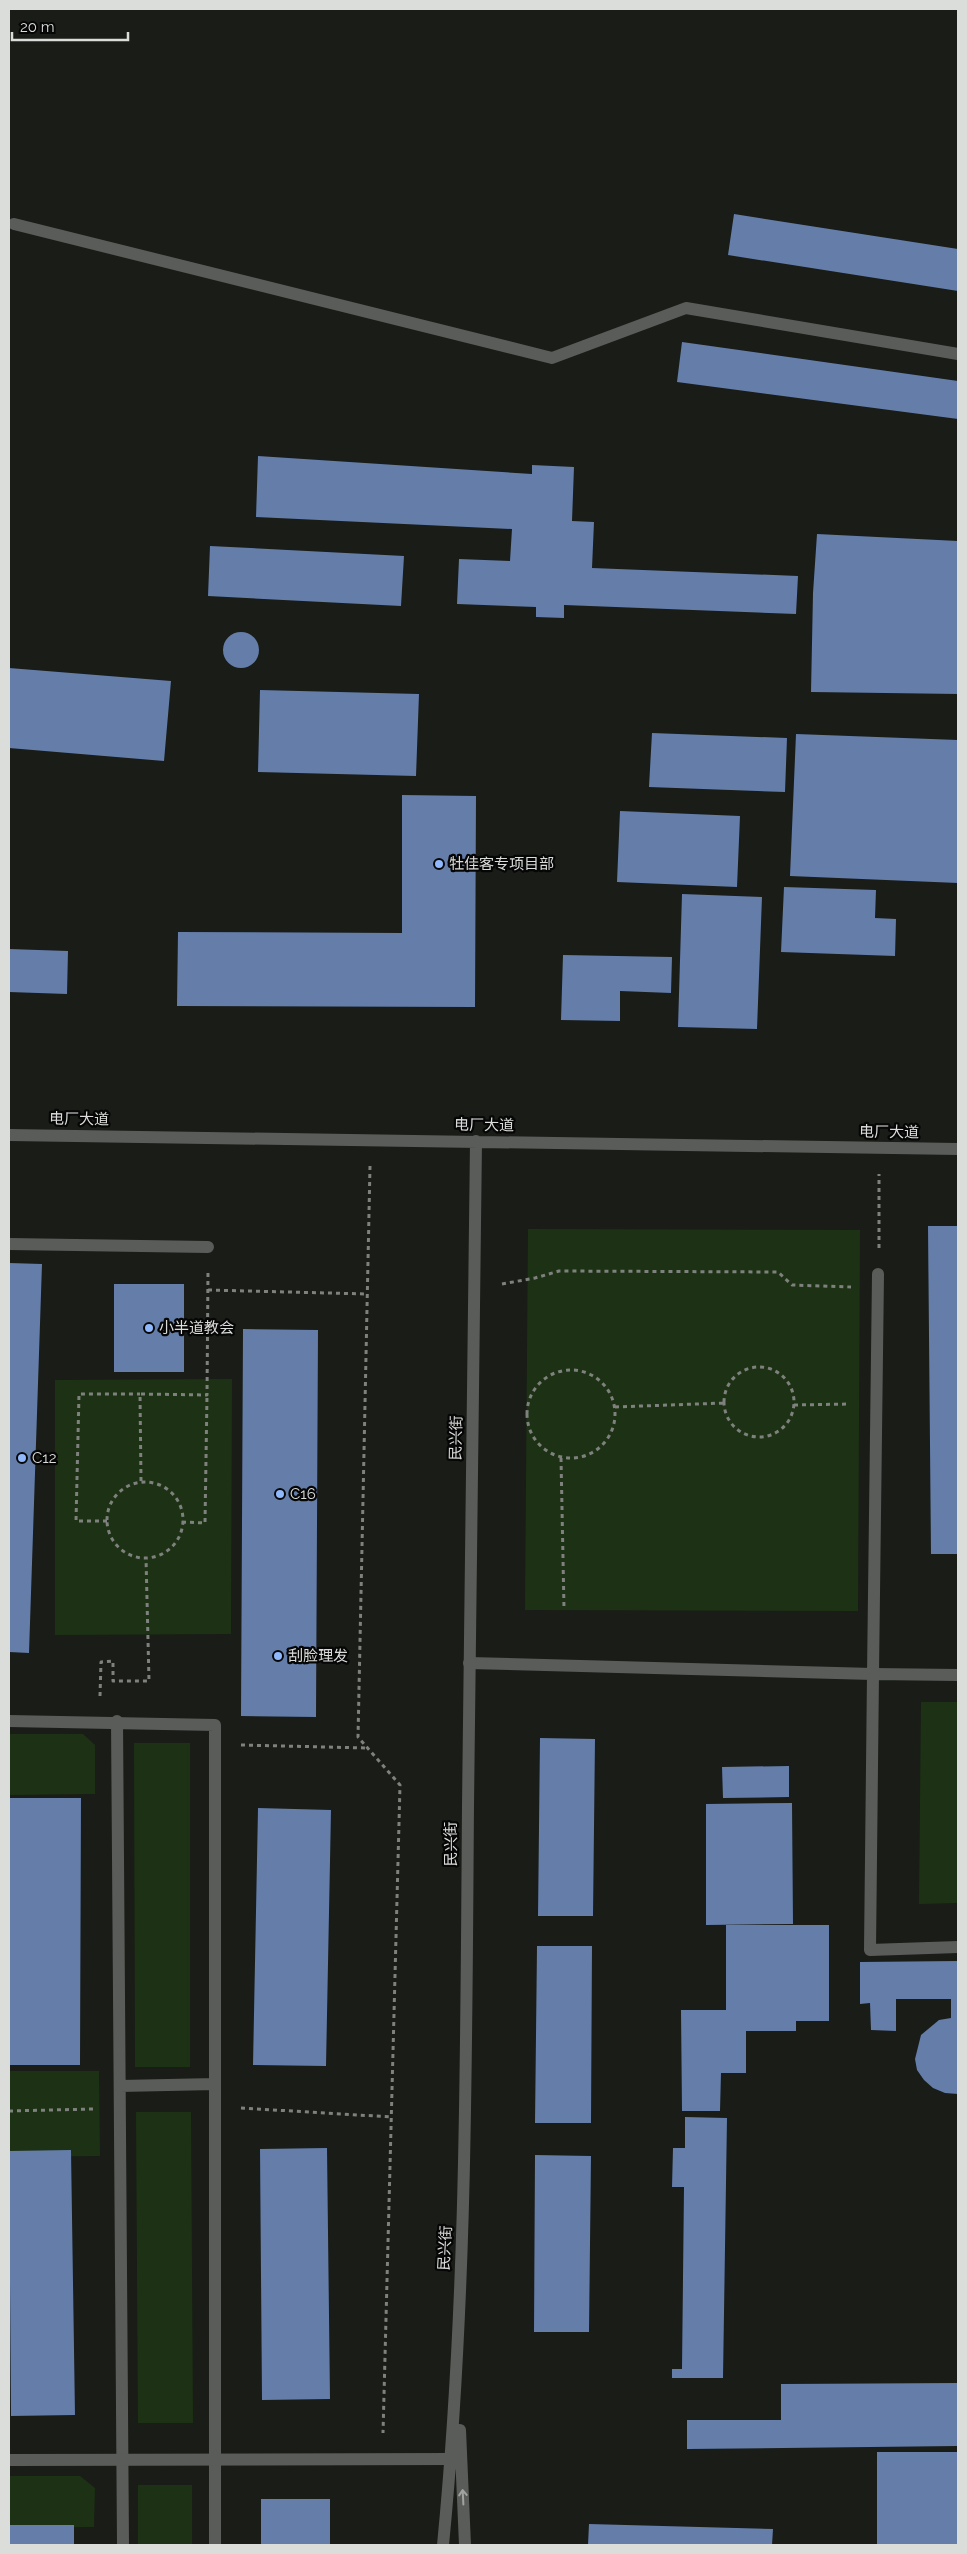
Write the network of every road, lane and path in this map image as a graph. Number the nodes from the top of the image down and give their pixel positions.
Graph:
1 (14, 224) dead end
2 (958, 354) edge
3 (9, 1135) edge
4 (371, 1140) junction
5 (476, 1141) junction
6 (879, 1148) junction
7 (958, 1149) edge
8 (9, 1244) edge
9 (208, 1247) joint
10 (878, 1274) joint
11 (496, 1285) dead end
12 (878, 1288) junction
13 (208, 1290) junction
14 (368, 1294) junction
15 (140, 1394) junction
16 (207, 1395) junction
17 (724, 1403) junction
18 (876, 1404) junction
19 (794, 1405) junction
20 (615, 1407) junction
21 (562, 1458) junction
22 (141, 1481) junction
23 (107, 1521) junction
24 (182, 1522) junction
25 (146, 1558) junction
26 (564, 1609) dead end
27 (469, 1664) junction
28 (873, 1674) junction
29 (958, 1675) edge
30 (9, 1721) edge
31 (100, 1721) junction
32 (117, 1721) junction
33 (215, 1744) junction
34 (368, 1748) junction
35 (958, 1947) edge
36 (215, 2084) junction
37 (120, 2086) junction
38 (215, 2106) junction
39 (120, 2109) junction
40 (9, 2111) edge
41 (392, 2117) junction
42 (457, 2349) junction
43 (122, 2459) junction
44 (215, 2459) junction
45 (382, 2459) junction
46 (452, 2459) junction
47 (9, 2460) edge
48 (123, 2545) edge
49 (216, 2545) edge
50 (444, 2545) edge
51 (465, 2545) edge

1 - 2 street
3 - 4 street, 电厂大道
4 - 5 street, 电厂大道
4 - 14 path
5 - 6 street, 电厂大道
5 - 27 street, 民兴街
6 - 7 street, 电厂大道
6 - 10 path
8 - 9 street
9 - 13 path
10 - 12 street
11 - 12 path
12 - 18 street
13 - 14 path
13 - 16 path
14 - 34 path
15 - 16 path
15 - 22 path
15 - 23 path
16 - 24 path
17 - 19 path
17 - 19 path
17 - 20 path
18 - 19 path
18 - 28 street
20 - 21 path
20 - 21 path
21 - 26 path
22 - 23 path
22 - 24 path
23 - 25 path
24 - 25 path
25 - 31 path
27 - 28 street
27 - 42 street, 民兴街
28 - 29 street
28 - 35 street
30 - 31 street
31 - 32 street
32 - 33 street
32 - 37 street
33 - 34 path
33 - 36 street
34 - 41 path
36 - 37 street
36 - 38 street
37 - 39 street
38 - 41 path
38 - 44 street
39 - 40 path
39 - 43 street
41 - 45 path
42 - 46 street, 民兴街
51 -> 42 street
43 - 44 street
43 - 47 street
43 - 48 street
44 - 45 street
44 - 49 street
45 - 46 street
46 - 50 street, 民兴街

